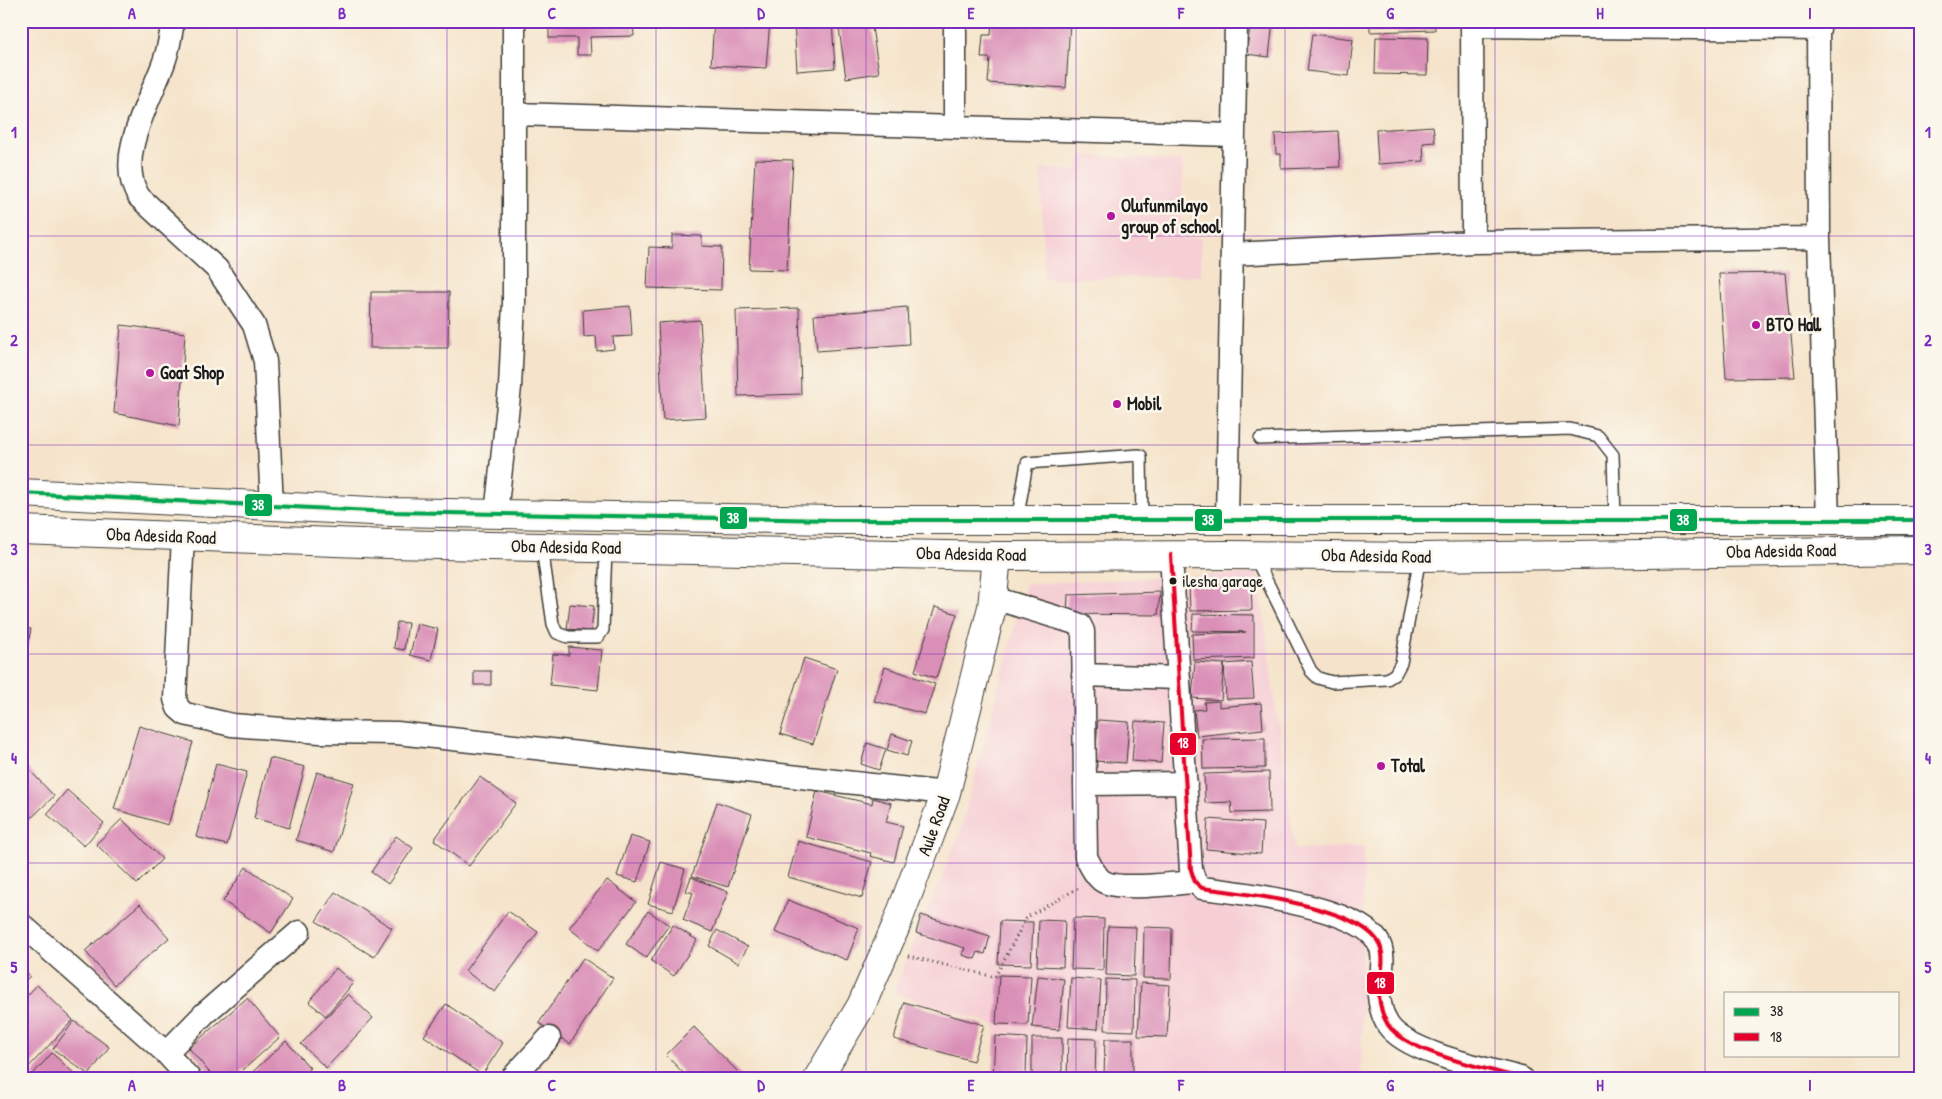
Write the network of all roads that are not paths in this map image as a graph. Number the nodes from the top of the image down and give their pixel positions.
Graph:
1 (173, 21) edge
2 (514, 21) edge
3 (954, 21) edge
4 (1236, 21) edge
5 (1472, 23) edge
6 (1819, 25) edge
7 (515, 114) junction
8 (955, 127) junction
9 (1233, 135) junction
10 (1819, 238) junction
11 (1473, 242) junction
12 (1232, 254) junction
13 (1260, 439) dead end
14 (21, 493) edge
15 (63, 495) junction
16 (272, 506) junction
17 (496, 514) junction
18 (1615, 519) junction
19 (1755, 519) junction
20 (1142, 520) junction
21 (1227, 520) junction
22 (1921, 520) edge
23 (1017, 521) junction
24 (1828, 521) junction
25 (21, 530) edge
26 (63, 532) junction
27 (183, 536) junction
28 (541, 546) junction
29 (606, 547) junction
30 (1921, 550) edge
31 (1756, 551) junction
32 (1171, 555) junction
33 (1254, 555) junction
34 (997, 556) junction
35 (1420, 557) junction
36 (994, 598) junction
37 (1084, 675) junction
38 (1179, 678) junction
39 (1186, 783) junction
40 (1085, 784) junction
41 (946, 794) junction
42 (1195, 882) junction
43 (21, 924) edge
44 (299, 932) dead end
45 (549, 1038) dead end
46 (166, 1053) junction
47 (189, 1078) edge
48 (512, 1078) edge
49 (818, 1078) edge
50 (1520, 1078) edge

1 - 16 street
2 - 7 street
3 - 8 street
4 - 9 street
5 - 6 street
5 - 11 street
6 - 10 street
7 - 8 street
7 - 17 street
8 - 9 street
9 - 12 street
10 - 11 street
10 - 24 street
11 - 12 street
12 - 21 street
13 - 18 lane
14 - 15 main road
15 - 16 main road
15 - 26 main road
16 - 17 main road
17 - 23 main road
18 - 19 main road
18 - 21 main road
19 - 24 main road
19 - 31 main road
20 - 21 main road
20 - 23 main road
20 - 23 lane
22 - 24 main road
25 - 26 main road, Oba Adesida Road
26 - 27 main road, Oba Adesida Road
27 - 28 main road, Oba Adesida Road
27 - 41 street
28 - 29 main road, Oba Adesida Road
28 - 29 lane
29 - 34 main road, Oba Adesida Road
30 - 31 main road, Oba Adesida Road
31 - 35 main road, Oba Adesida Road
32 - 33 main road, Oba Adesida Road
32 - 34 main road, Oba Adesida Road
32 - 38 street
33 - 35 main road, Oba Adesida Road
33 - 35 lane
34 - 36 main road, Aule Road
36 - 37 street
36 - 41 main road, Aule Road
37 - 38 street
37 - 40 street
38 - 39 street
39 - 40 street
39 - 42 street
40 - 42 street
41 - 49 main road, Aule Road
42 - 50 street
43 - 46 street
44 - 46 street
45 - 48 street
46 - 47 street

